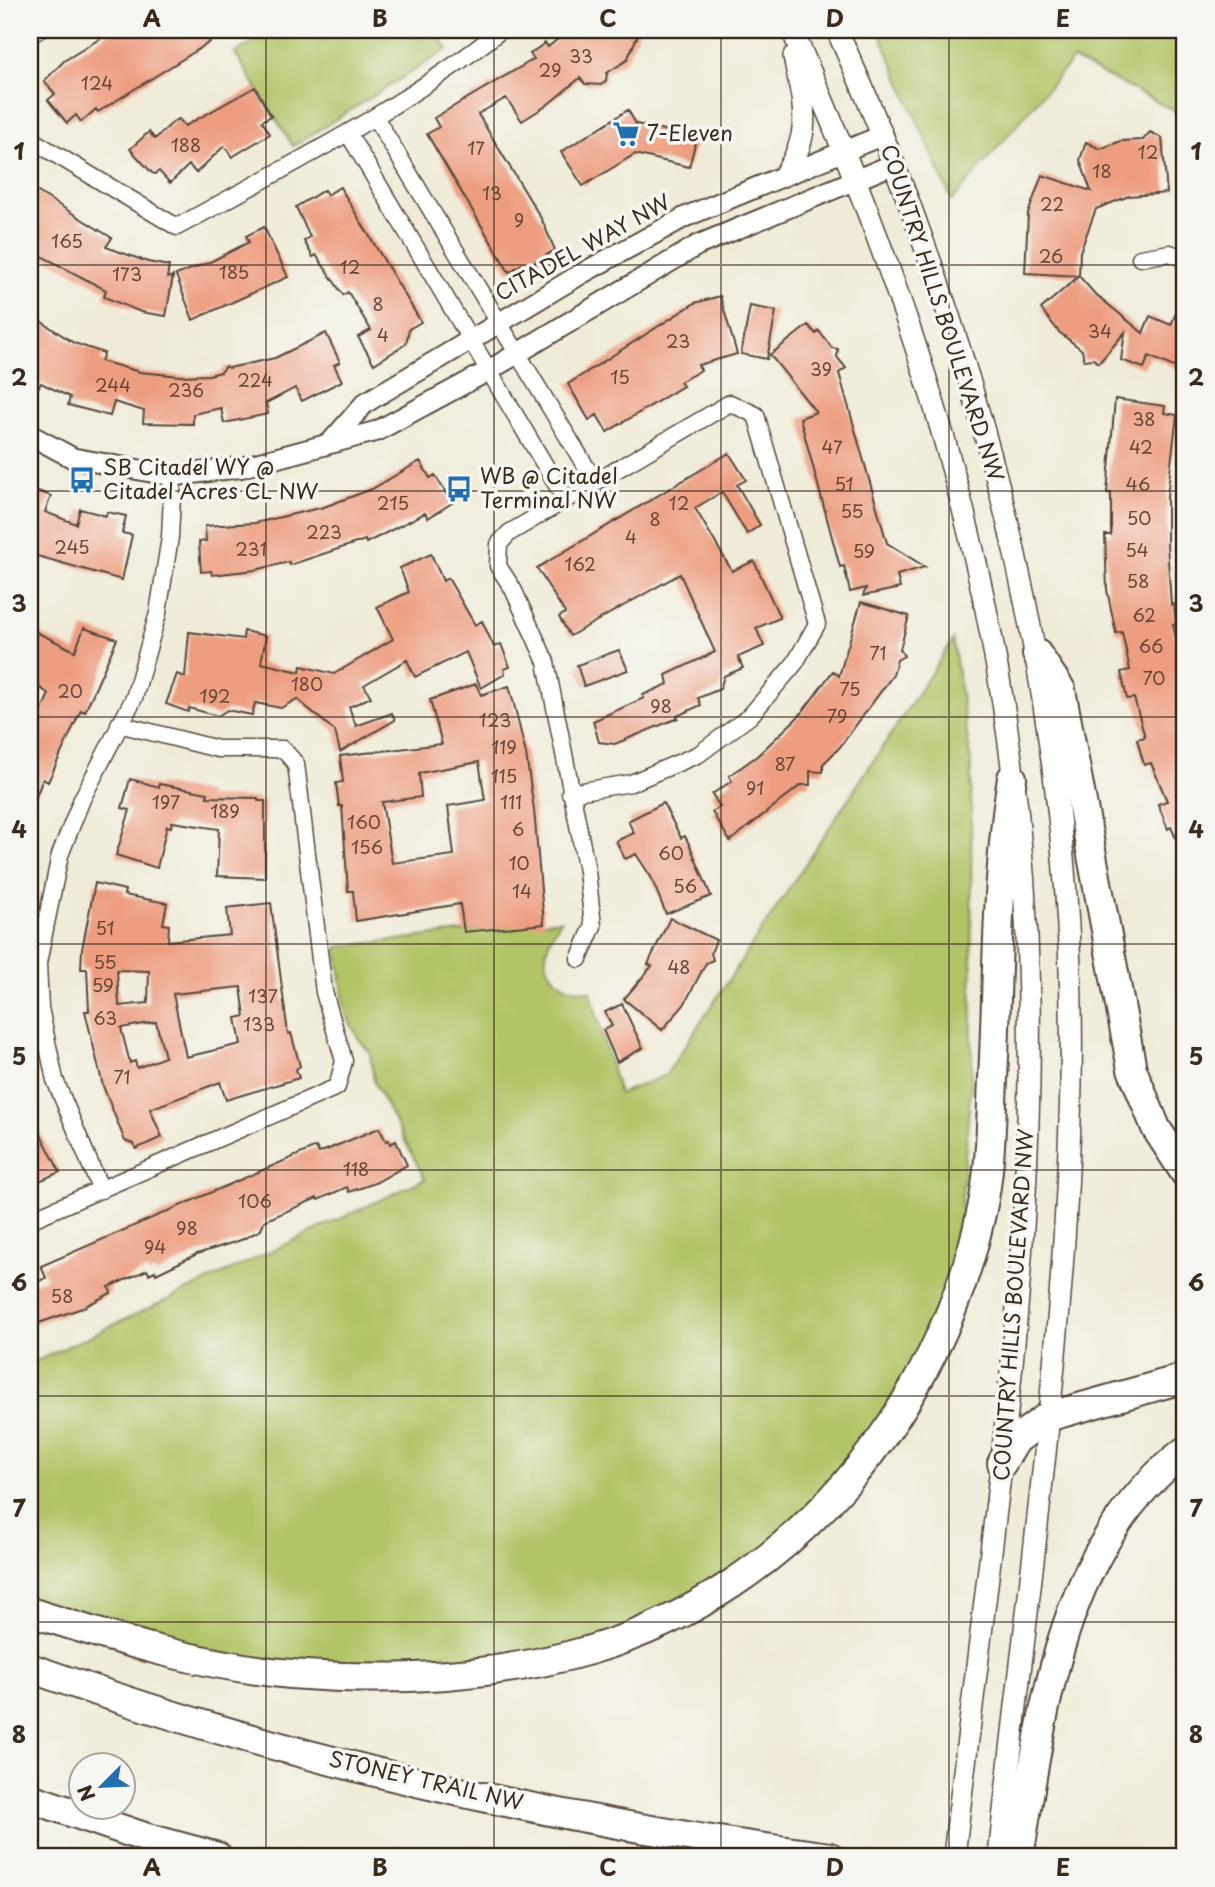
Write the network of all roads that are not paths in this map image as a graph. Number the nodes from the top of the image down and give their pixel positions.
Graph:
1 (39, 30) edge
2 (500, 30) edge
3 (791, 30) edge
4 (837, 30) edge
5 (30, 35) edge
6 (376, 117) junction
7 (348, 133) junction
8 (883, 135) junction
9 (30, 139) edge
10 (845, 150) junction
11 (894, 164) junction
12 (786, 174) junction
13 (856, 180) junction
14 (1140, 258) dead end
15 (1185, 259) edge
16 (499, 320) junction
17 (468, 339) junction
18 (518, 353) junction
19 (488, 371) junction
20 (30, 435) edge
21 (330, 443) junction
22 (173, 476) junction
23 (596, 482) junction
24 (565, 499) junction
25 (1037, 654) junction
26 (119, 724) junction
27 (1012, 778) junction
28 (570, 793) junction
29 (579, 959) dead end
30 (34, 963) edge
31 (1185, 1172) edge
32 (101, 1189) junction
33 (30, 1220) edge
34 (1185, 1378) edge
35 (1047, 1417) junction
36 (1185, 1451) edge
37 (1002, 1463) junction
38 (30, 1612) edge
39 (30, 1668) edge
40 (30, 1798) edge
41 (218, 1857) edge
42 (830, 1857) edge
43 (954, 1857) edge
44 (999, 1857) edge
45 (1019, 1857) edge

1 - 5 street
2 - 6 street
3 - 10 main road, COUNTRY HILLS BOULEVARD NW
3 - 12 main road
4 - 8 main road, COUNTRY HILLS BOULEVARD NW
6 - 7 street
6 - 16 street
7 - 9 street
7 - 17 street
8 - 10 street, CITADEL WAY NW
8 - 11 main road, COUNTRY HILLS BOULEVARD NW
10 - 12 street, CITADEL WAY NW
10 - 13 main road, COUNTRY HILLS BOULEVARD NW
11 - 13 street
11 - 25 main road, COUNTRY HILLS BOULEVARD NW
12 - 16 street, CITADEL WAY NW
13 - 18 street
13 - 27 main road, COUNTRY HILLS BOULEVARD NW
14 - 15 street
16 - 17 street, CITADEL WAY NW
16 - 18 street
17 - 19 street
17 - 21 street, CITADEL WAY NW
18 - 19 street
18 - 23 street
19 - 21 street
19 - 24 street
20 - 22 street
21 - 22 street
22 - 26 street
23 - 24 street
23 - 28 street
24 - 28 street
25 - 31 highway
25 - 35 main road, COUNTRY HILLS BOULEVARD NW
26 - 30 street
26 - 32 street
27 - 37 main road, COUNTRY HILLS BOULEVARD NW
27 - 38 highway
28 - 29 street
30 - 32 street
32 - 33 street
34 - 35 highway
35 - 37 highway
35 - 44 main road, COUNTRY HILLS BOULEVARD NW
36 - 45 highway
37 - 43 main road, COUNTRY HILLS BOULEVARD NW
39 - 42 highway, STONEY TRAIL NW
40 - 41 highway

